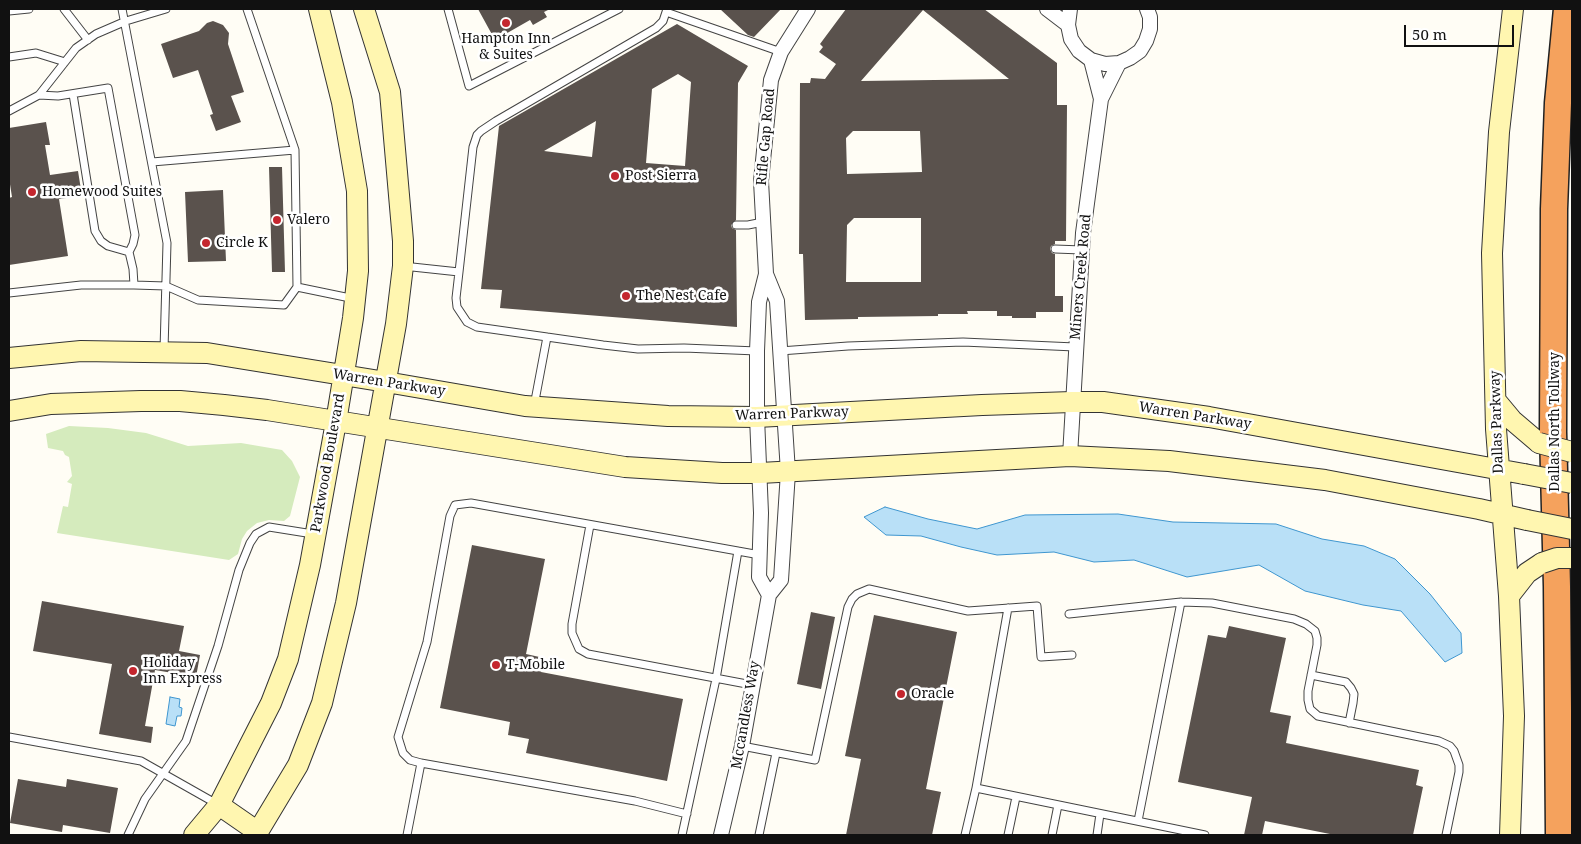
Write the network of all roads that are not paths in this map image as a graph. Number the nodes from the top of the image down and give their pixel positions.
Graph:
1 (29, 9) edge
2 (64, 9) edge
3 (122, 9) edge
4 (166, 9) edge
5 (247, 9) edge
6 (319, 9) edge
7 (364, 9) edge
8 (448, 9) edge
9 (619, 9) edge
10 (808, 9) edge
11 (1046, 9) edge
12 (1070, 9) edge
13 (1147, 9) edge
14 (1513, 9) edge
15 (1567, 9) edge
16 (9, 10) edge
17 (666, 10) edge
18 (126, 21) junction
19 (1068, 25) junction
20 (88, 40) junction
21 (781, 52) junction
22 (9, 57) edge
23 (1091, 60) junction
24 (65, 62) junction
25 (1119, 63) junction
26 (73, 94) junction
27 (39, 95) junction
28 (1100, 99) junction
29 (9, 111) edge
30 (295, 150) junction
31 (152, 162) junction
32 (763, 222) junction
33 (736, 225) dead end
34 (1055, 249) dead end
35 (1082, 250) junction
36 (129, 252) junction
37 (403, 266) junction
38 (459, 272) junction
39 (766, 274) junction
40 (134, 285) junction
41 (166, 286) junction
42 (297, 287) junction
43 (9, 293) edge
44 (355, 299) junction
45 (547, 337) junction
46 (1075, 347) junction
47 (757, 351) junction
48 (780, 351) junction
49 (164, 352) junction
50 (9, 358) edge
51 (344, 375) junction
52 (386, 382) junction
53 (1072, 402) junction
54 (1497, 402) junction
55 (533, 407) junction
56 (9, 411) edge
57 (784, 416) junction
58 (757, 417) junction
59 (336, 422) junction
60 (378, 428) junction
61 (1572, 452) edge
62 (1070, 456) junction
63 (1498, 468) junction
64 (788, 472) junction
65 (760, 473) junction
66 (1572, 483) edge
67 (1502, 515) junction
68 (590, 525) junction
69 (1572, 529) edge
70 (315, 534) junction
71 (738, 550) junction
72 (760, 555) junction
73 (1572, 558) edge
74 (769, 595) junction
75 (1509, 596) junction
76 (1181, 602) junction
77 (1008, 608) junction
78 (1069, 614) dead end
79 (1072, 655) dead end
80 (1311, 675) junction
81 (716, 679) junction
82 (752, 685) junction
83 (1349, 723) junction
84 (9, 737) edge
85 (742, 746) junction
86 (776, 753) junction
87 (421, 763) junction
88 (164, 774) junction
89 (976, 788) junction
90 (1016, 797) junction
91 (220, 805) junction
92 (1058, 805) junction
93 (687, 814) junction
94 (1100, 814) junction
95 (1138, 822) junction
96 (1557, 829) edge
97 (259, 834) edge
98 (128, 835) edge
99 (194, 835) edge
100 (407, 835) edge
101 (682, 835) edge
102 (722, 835) edge
103 (759, 835) edge
104 (965, 835) edge
105 (1008, 835) edge
106 (1052, 835) edge
107 (1097, 835) edge
108 (1205, 835) edge
109 (1446, 835) edge
110 (1510, 835) edge

1 - 16 lane
2 - 20 lane
3 - 18 lane
4 - 18 lane
5 - 30 lane
6 - 44 main road, Parkwood Boulevard
7 - 37 main road
8 - 9 lane
10 - 21 street, Rifle Gap Road
11 - 19 street
12 - 19 street
13 - 25 street
14 - 54 main road, Dallas Parkway
15 - 96 highway, Dallas North Tollway
17 - 21 lane
17 - 38 lane
18 - 20 lane
18 - 31 lane
19 - 23 street
20 - 24 lane
21 - 32 street, Rifle Gap Road
22 - 24 lane
23 - 25 street
23 - 28 street, Miners Creek Road
24 - 27 lane
25 - 28 street, Miners Creek Road
26 - 27 lane
26 - 36 lane
26 - 36 lane
27 - 29 lane
28 - 35 street, Miners Creek Road
30 - 31 lane
30 - 42 lane
31 - 41 lane
32 - 33 lane
32 - 39 street, Rifle Gap Road
34 - 35 lane
35 - 46 street, Miners Creek Road
36 - 40 lane
37 - 38 lane
37 - 52 main road
38 - 45 lane
39 - 47 street, Rifle Gap Road
39 - 48 street, Rifle Gap Road
40 - 41 lane
40 - 43 lane
41 - 42 lane
41 - 49 lane
42 - 44 lane
44 - 51 main road, Parkwood Boulevard
45 - 47 lane
45 - 55 lane
46 - 48 lane
46 - 53 street, Miners Creek Road
47 - 58 street, Rifle Gap Road
48 - 57 street, Rifle Gap Road
49 - 50 main road, Warren Parkway
49 - 51 main road, Warren Parkway
51 - 52 main road, Warren Parkway
51 - 59 main road, Parkwood Boulevard
52 - 55 main road, Warren Parkway
52 - 60 main road
53 - 57 main road, Warren Parkway
53 - 62 street, Miners Creek Road
53 - 63 main road, Warren Parkway
54 - 61 main road, bridge
54 - 63 main road, Dallas Parkway
55 - 58 main road, Warren Parkway
56 - 59 main road
57 - 58 main road, Warren Parkway
57 - 64 street, Rifle Gap Road
58 - 65 street, Rifle Gap Road
59 - 60 main road
59 - 70 main road, Parkwood Boulevard
60 - 65 main road
60 - 97 main road
62 - 64 main road
62 - 67 main road
63 - 66 main road, Warren Parkway, bridge
63 - 67 main road, Dallas Parkway
64 - 65 main road
64 - 74 street, Mccandless Way
65 - 72 street
67 - 69 main road, bridge
67 - 75 main road, Dallas Parkway
68 - 71 lane
68 - 81 lane
68 - 87 lane
70 - 88 lane
70 - 91 main road, Parkwood Boulevard
71 - 72 lane
71 - 81 lane
72 - 74 street
73 - 75 main road, bridge
74 - 82 street, Mccandless Way
75 - 110 main road, Dallas Parkway
76 - 78 lane
76 - 80 lane
76 - 95 lane
77 - 79 lane
77 - 86 lane
77 - 89 lane
80 - 83 lane
80 - 83 lane
81 - 82 lane
81 - 93 lane
82 - 85 street, Mccandless Way
83 - 109 lane
84 - 88 lane
85 - 86 lane
85 - 102 street, Mccandless Way
86 - 103 lane
87 - 93 lane
87 - 100 lane
88 - 91 lane
88 - 98 lane
89 - 90 lane
89 - 104 lane
90 - 92 lane
90 - 105 lane
91 - 97 main road
91 - 99 main road, Parkwood Boulevard
92 - 94 lane
92 - 106 lane
93 - 101 lane
94 - 95 lane
94 - 107 lane
95 - 108 lane

